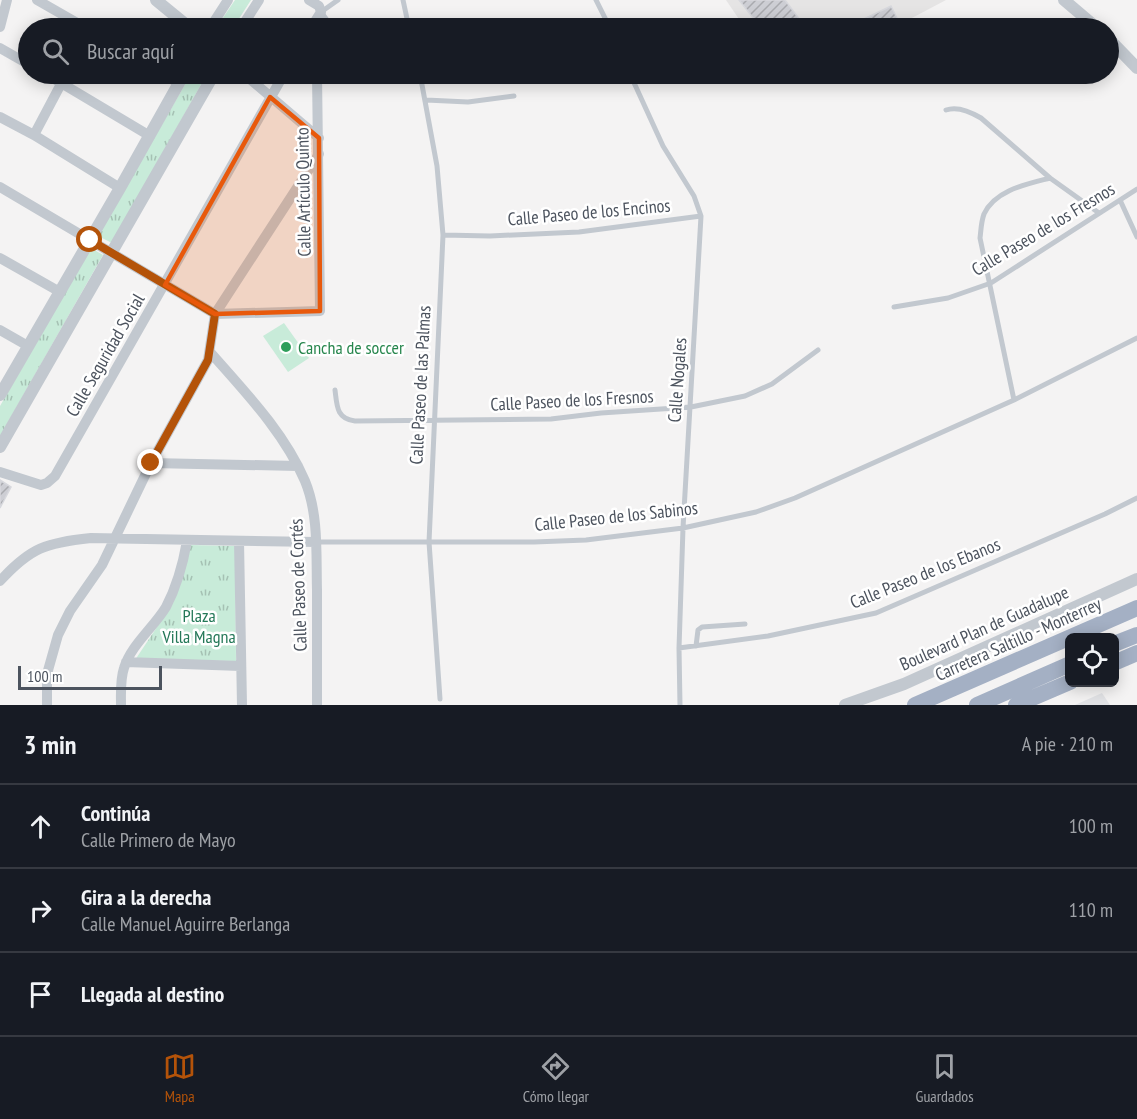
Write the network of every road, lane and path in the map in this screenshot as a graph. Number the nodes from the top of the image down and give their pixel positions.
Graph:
1 (8, 0) edge
2 (37, 0) edge
3 (156, 0) edge
4 (228, 0) edge
5 (258, 0) edge
6 (309, 0) edge
7 (338, 0) edge
8 (404, 0) edge
9 (596, 0) edge
10 (1064, 0) edge
11 (321, 12) junction
12 (68, 18) edge
13 (178, 18) edge
14 (216, 18) edge
15 (247, 18) edge
16 (318, 18) edge
17 (326, 18) edge
18 (407, 18) edge
19 (605, 18) edge
20 (1086, 18) edge
21 (0, 27) edge
22 (0, 48) edge
23 (1119, 49) edge
24 (18, 58) edge
25 (1137, 68) edge
26 (61, 84) edge
27 (65, 84) edge
28 (179, 84) edge
29 (208, 84) edge
30 (255, 84) edge
31 (278, 84) edge
32 (317, 84) edge
33 (422, 84) edge
34 (635, 84) edge
35 (514, 96) dead end
36 (270, 97) junction
37 (426, 100) junction
38 (945, 110) dead end
39 (0, 117) edge
40 (34, 135) junction
41 (150, 136) junction
42 (319, 138) junction
43 (319, 154) junction
44 (1050, 178) junction
45 (0, 187) edge
46 (120, 188) junction
47 (1137, 189) edge
48 (1120, 200) junction
49 (1099, 213) junction
50 (701, 216) junction
51 (443, 235) junction
52 (1137, 237) edge
53 (90, 240) junction
54 (112, 253) junction
55 (0, 258) edge
56 (991, 283) junction
57 (165, 285) junction
58 (60, 292) junction
59 (894, 307) dead end
60 (215, 314) junction
61 (0, 330) edge
62 (1137, 338) edge
63 (28, 346) junction
64 (818, 350) dead end
65 (210, 352) junction
66 (335, 390) dead end
67 (0, 395) edge
68 (1014, 400) junction
69 (691, 407) junction
70 (433, 420) junction
71 (0, 447) edge
72 (151, 463) junction
73 (298, 466) junction
74 (0, 472) edge
75 (1137, 498) edge
76 (683, 528) junction
77 (113, 540) junction
78 (187, 541) junction
79 (239, 541) junction
80 (316, 542) junction
81 (429, 542) junction
82 (1137, 579) edge
83 (0, 581) edge
84 (1137, 608) edge
85 (745, 624) dead end
86 (1084, 633) edge
87 (1137, 634) edge
88 (1065, 641) edge
89 (1065, 642) edge
90 (1119, 642) edge
91 (696, 646) junction
92 (679, 648) junction
93 (1137, 653) edge
94 (1119, 661) edge
95 (126, 662) junction
96 (241, 666) junction
97 (1065, 666) edge
98 (1065, 684) edge
99 (440, 699) dead end
100 (47, 705) edge
101 (121, 705) edge
102 (242, 705) edge
103 (317, 705) edge
104 (680, 705) edge
105 (844, 705) edge
106 (915, 705) edge
107 (932, 705) edge
108 (977, 705) edge
109 (1017, 705) edge

1 - 21 street
2 - 12 street
3 - 13 street
4 - 14 street
5 - 15 street
6 - 11 street
7 - 11 lane
8 - 18 lane
9 - 19 lane
10 - 20 street
11 - 16 street
11 - 17 lane
22 - 24 street
23 - 25 street
26 - 40 street
27 - 41 street
28 - 41 street
29 - 54 street
30 - 36 street
31 - 36 street, Calle Seguridad Social
32 - 42 street, Calle Artículo Quinto
33 - 37 lane, Calle Paseo de las Palmas
34 - 50 lane, Calle Nogales
35 - 37 lane
36 - 42 street
36 - 57 street, Calle Seguridad Social
37 - 51 lane, Calle Paseo de las Palmas
38 - 44 lane
39 - 40 street
40 - 46 street
41 - 46 street
42 - 43 street, Calle Artículo Quinto
43 - 60 street
43 - 60 street, Calle Artículo Quinto
44 - 49 lane
44 - 56 lane
45 - 53 street
46 - 53 street
47 - 48 lane, Calle Paseo de los Fresnos
48 - 49 lane, Calle Paseo de los Fresnos
48 - 52 lane
49 - 56 lane, Calle Paseo de los Fresnos
50 - 51 lane, Calle Paseo de los Encinos
50 - 69 lane, Calle Nogales
51 - 70 lane, Calle Paseo de las Palmas
53 - 54 street
53 - 58 street
54 - 57 street
54 - 71 street
55 - 58 street
56 - 59 lane, Calle Paseo de los Fresnos
56 - 68 lane
57 - 60 street
57 - 74 street, Calle Seguridad Social
58 - 63 street
60 - 65 street
61 - 63 street
62 - 68 lane, Calle Paseo de los Sabinos
63 - 67 street
64 - 69 lane, Calle Paseo de los Fresnos
65 - 72 street
65 - 73 street, Calle Paseo de Cortés
66 - 70 lane, Calle Paseo de los Fresnos
68 - 76 lane, Calle Paseo de los Sabinos
69 - 70 lane, Calle Paseo de los Fresnos
69 - 76 lane, Calle Nogales
70 - 81 lane, Calle Paseo de las Palmas
72 - 73 street
72 - 77 street
73 - 80 street, Calle Paseo de Cortés
75 - 91 lane, Calle Paseo de los Ebanos
76 - 81 lane, Calle Paseo de los Sabinos
76 - 92 lane, Calle Nogales
77 - 78 street, Calle Paseo de los Sabinos
77 - 83 street, Calle Paseo de los Sabinos
77 - 100 street
78 - 79 street, Calle Paseo de los Sabinos
78 - 95 street
79 - 80 street, Calle Paseo de los Sabinos
79 - 96 street
80 - 81 lane, Calle Paseo de los Sabinos
80 - 103 street, Calle Paseo de Cortés
81 - 99 lane, Calle Paseo de las Palmas
82 - 105 street, Boulevard Plan de Guadalupe
84 - 86 highway, Carretera Saltillo - Monterrey
85 - 91 lane
87 - 90 highway
88 - 106 highway, Carretera Saltillo - Monterrey
89 - 107 highway
91 - 92 lane, Calle Paseo de los Ebanos
92 - 104 lane, Calle Nogales
93 - 94 highway
95 - 96 street
95 - 101 street
96 - 102 street
97 - 108 highway
98 - 109 highway

